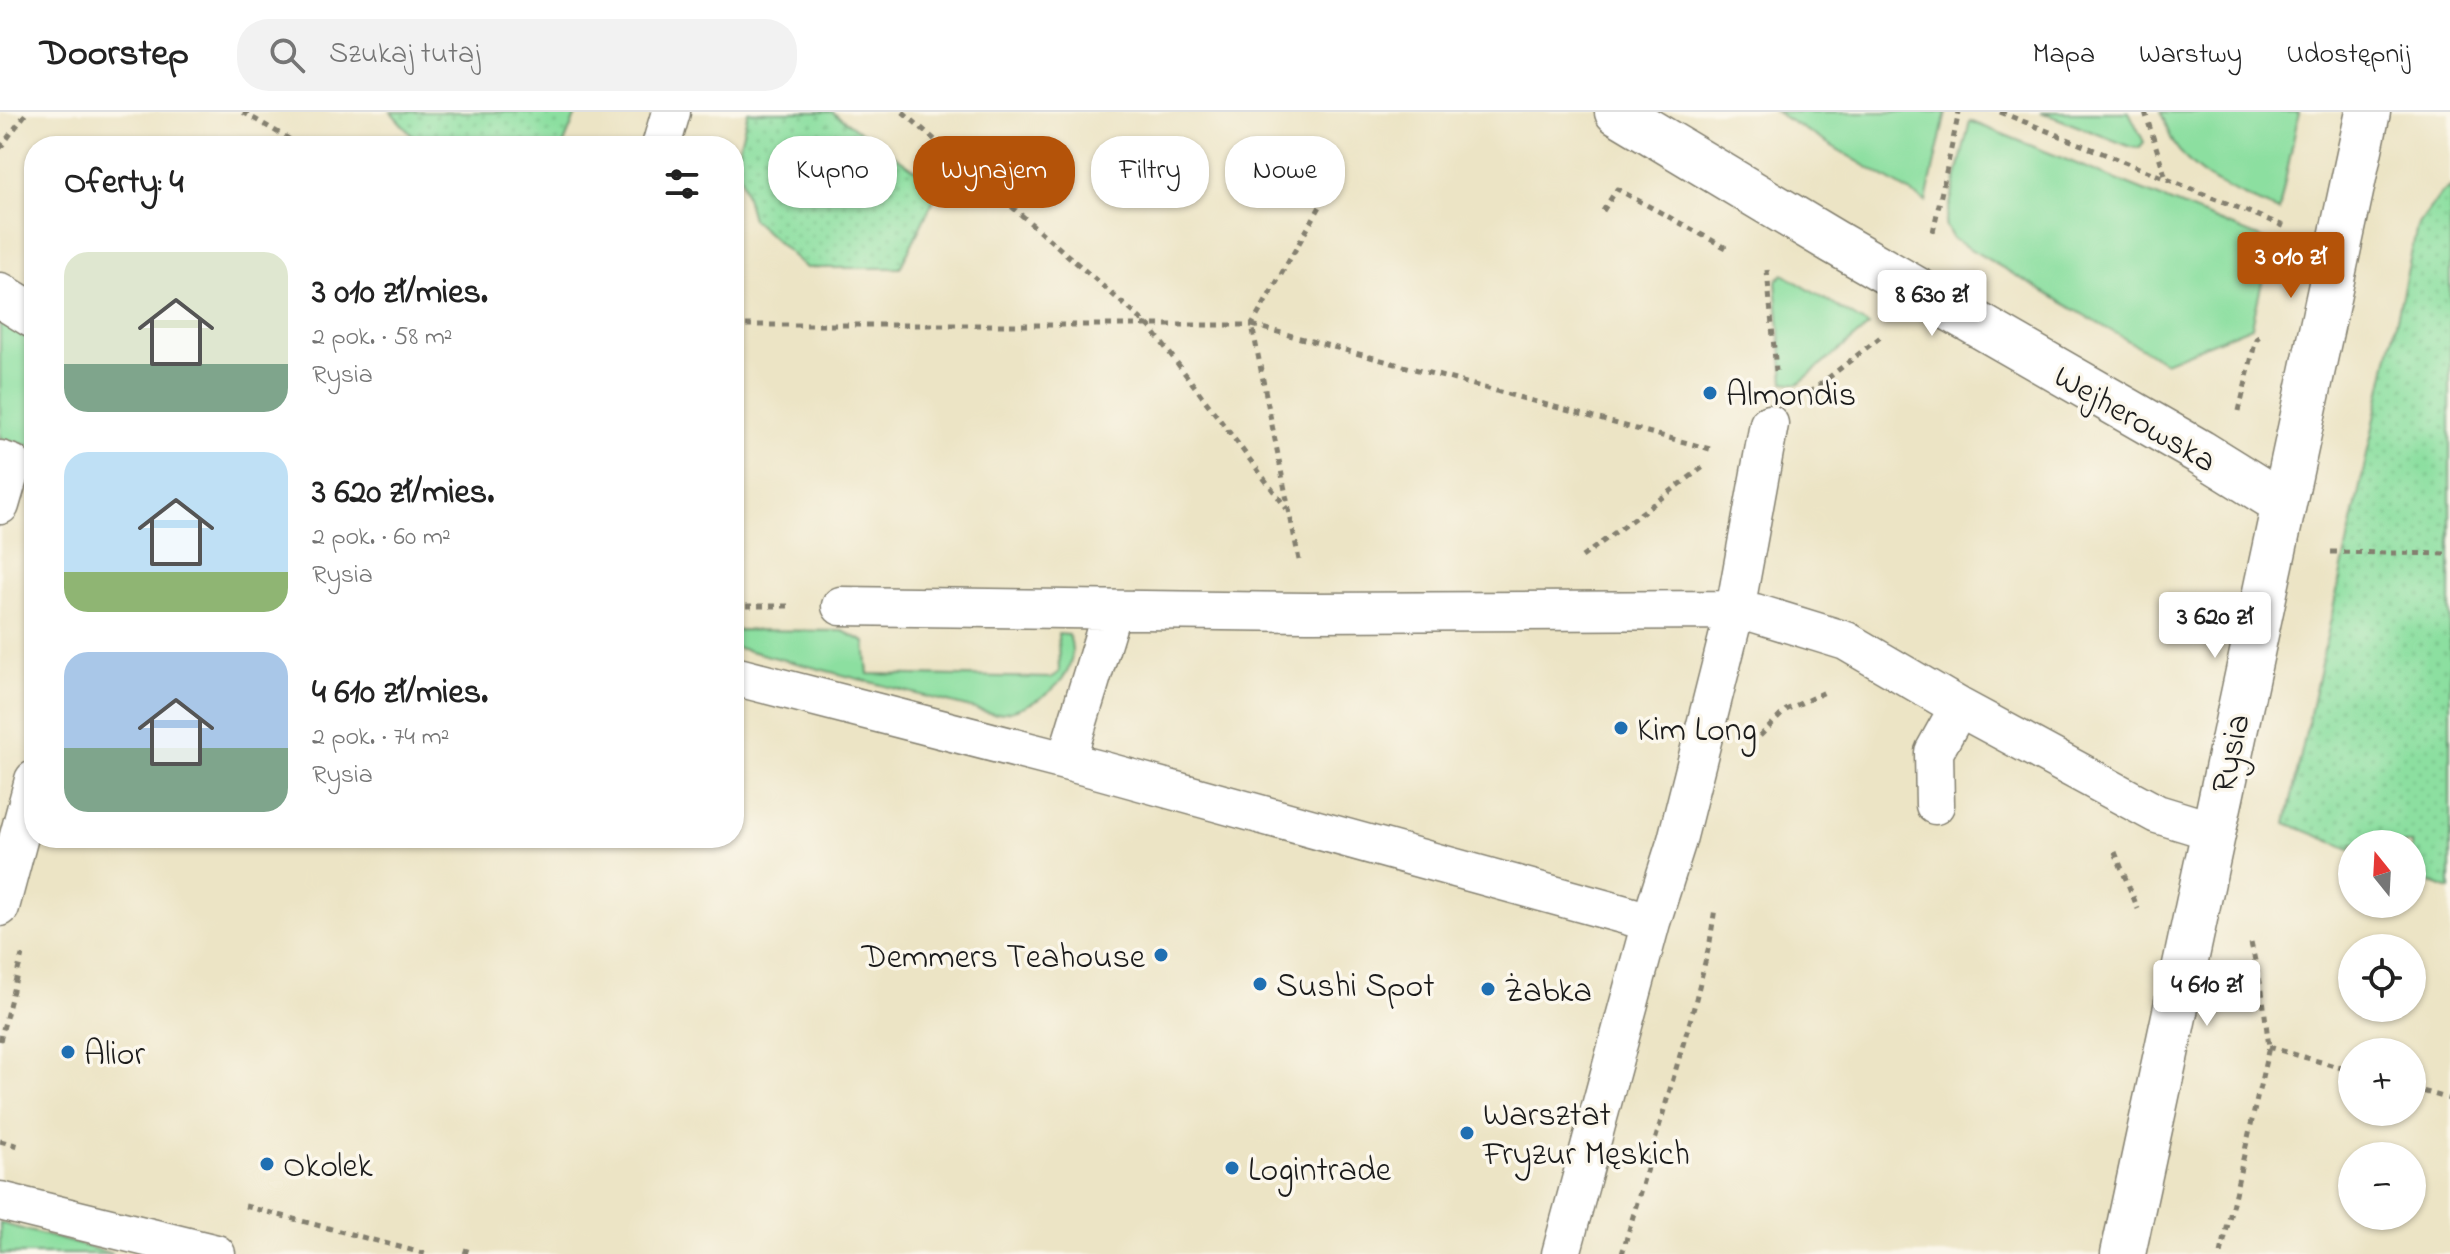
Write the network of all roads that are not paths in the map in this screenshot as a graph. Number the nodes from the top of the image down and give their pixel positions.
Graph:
1 (671, 112) edge
2 (1617, 112) edge
3 (2368, 112) edge
4 (664, 136) edge
5 (0, 295) edge
6 (24, 310) edge
7 (1769, 424) dead end
8 (0, 460) edge
9 (2282, 503) junction
10 (0, 505) edge
11 (841, 606) dead end
12 (1112, 610) junction
13 (1735, 610) junction
14 (744, 679) edge
15 (1959, 707) junction
16 (1066, 761) junction
17 (1935, 805) dead end
18 (24, 817) edge
19 (2213, 831) junction
20 (0, 907) edge
21 (1651, 922) junction
22 (0, 1201) edge
23 (216, 1254) edge
24 (1561, 1254) edge
25 (2123, 1254) edge

1 - 4 lane
2 - 9 street, Wejherowska
3 - 9 street, Rysia
5 - 6 street
7 - 13 lane
8 - 10 lane
9 - 19 street, Rysia
11 - 12 lane
12 - 13 lane
12 - 16 lane
13 - 15 lane
13 - 21 lane
14 - 16 lane
15 - 17 lane
15 - 19 lane
16 - 21 lane
18 - 20 lane
19 - 25 street, Rysia
21 - 24 lane
22 - 23 lane

